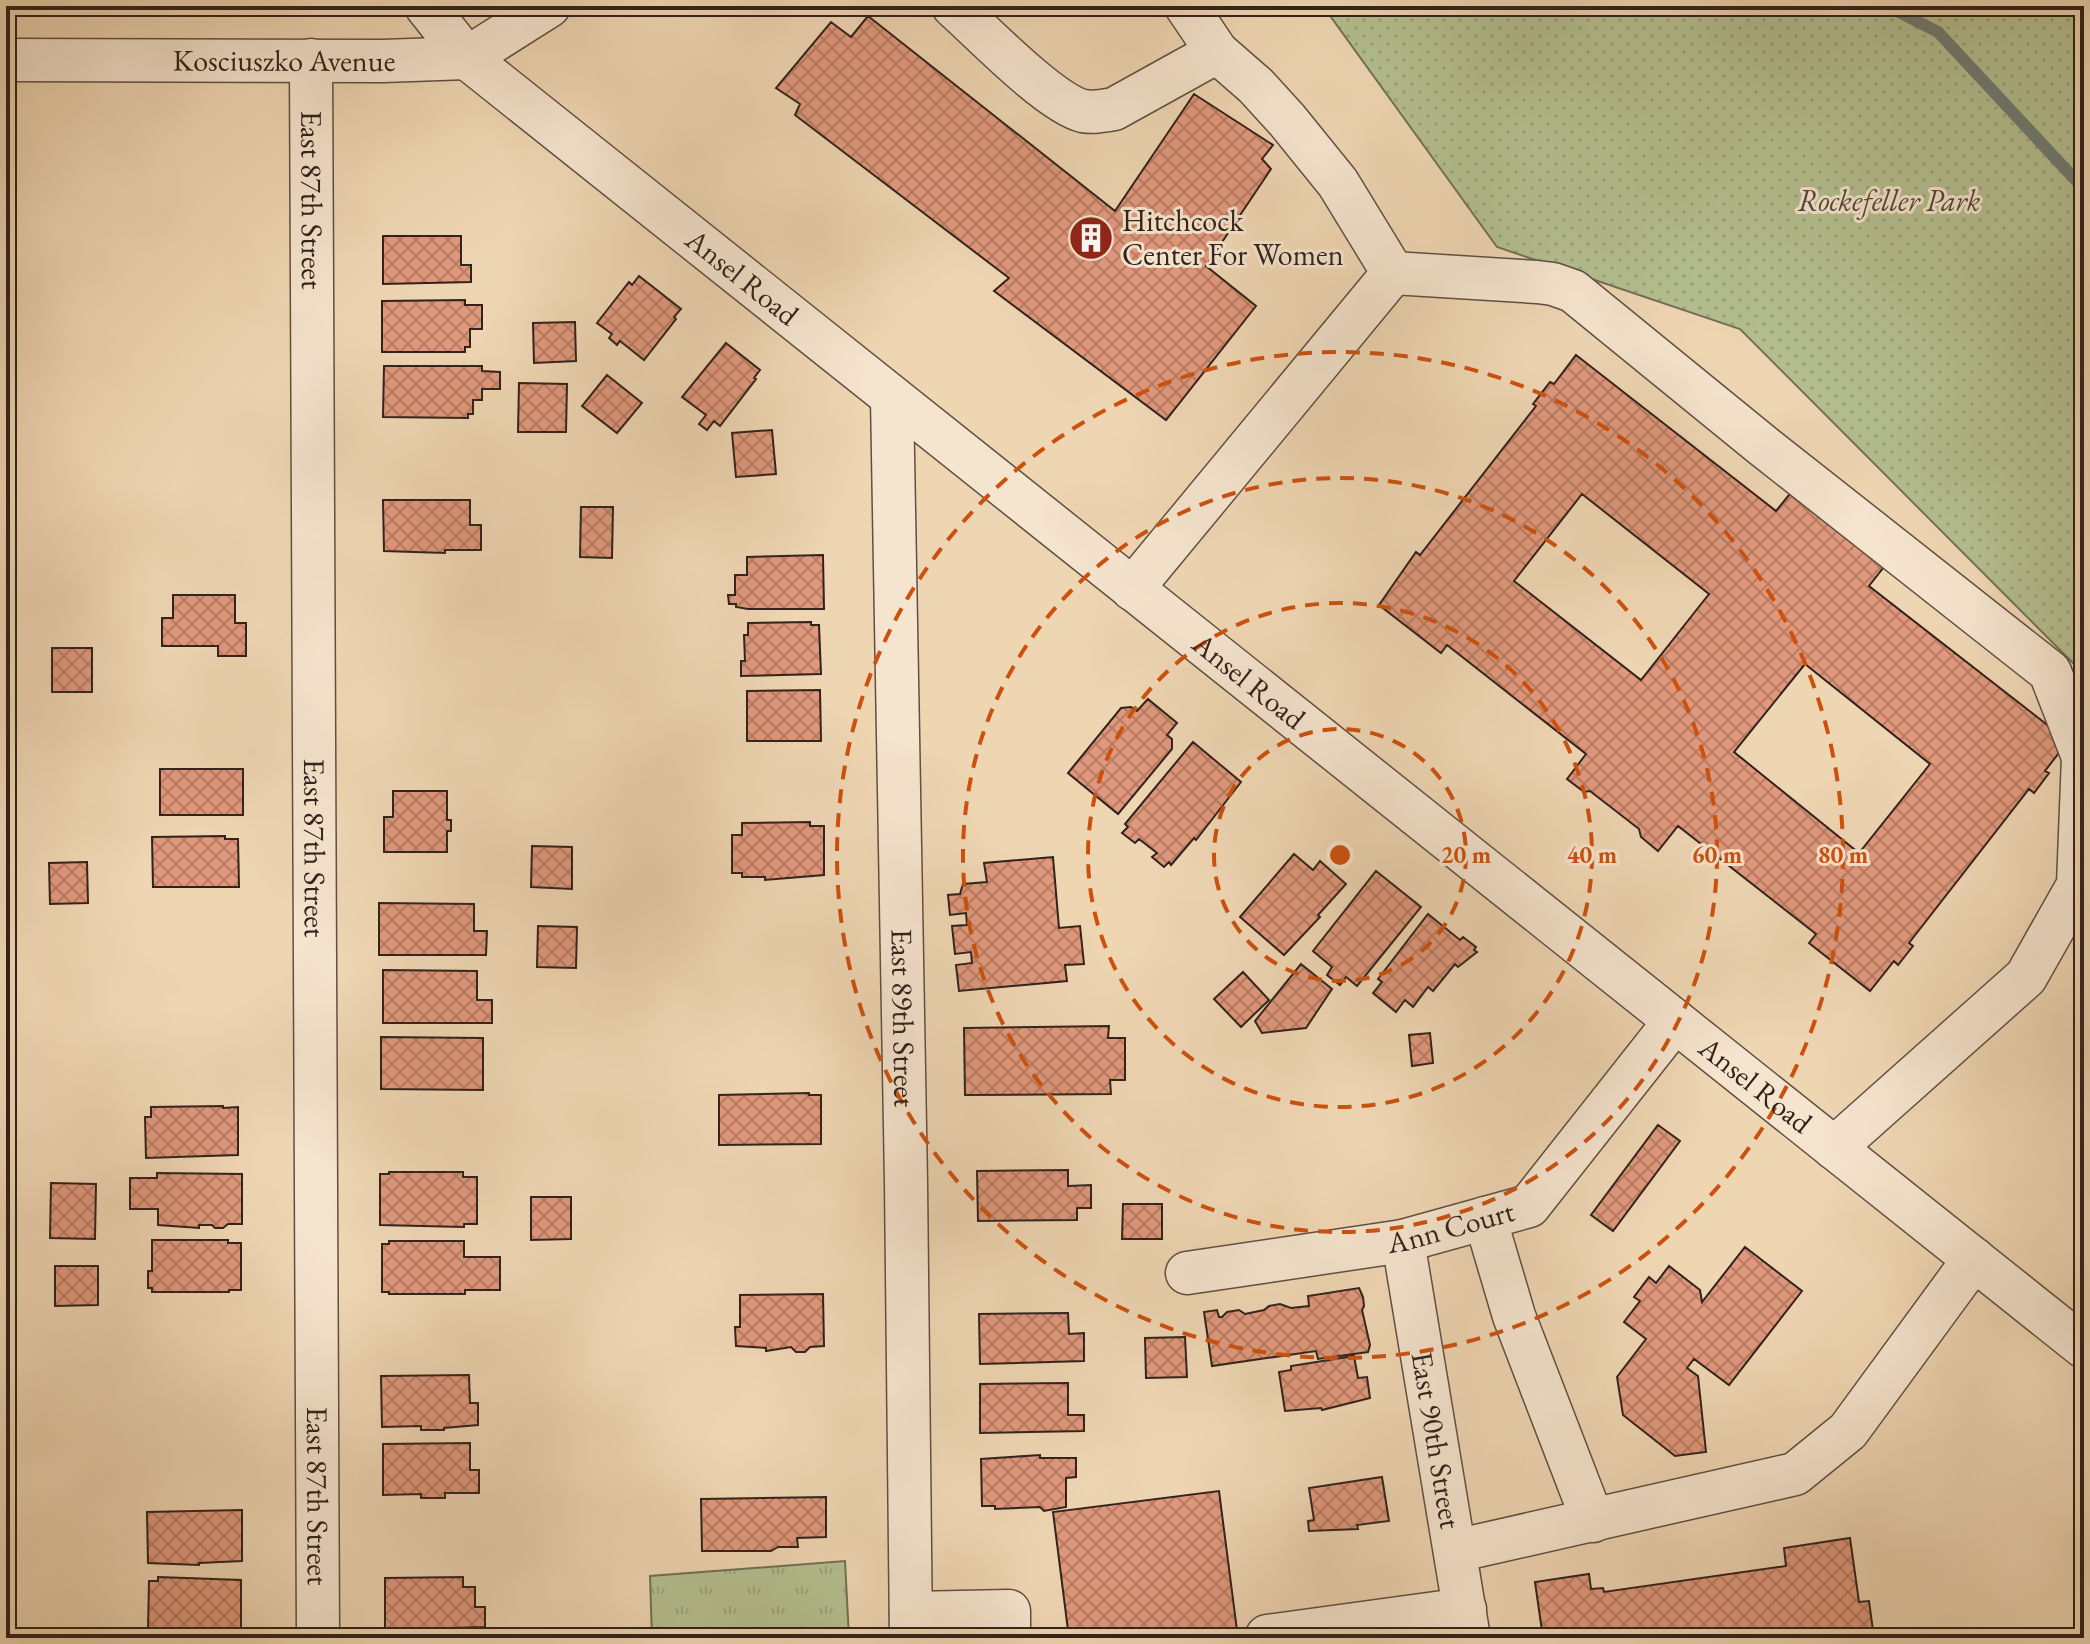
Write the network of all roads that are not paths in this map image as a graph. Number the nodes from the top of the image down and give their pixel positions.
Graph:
1 (426, 6) edge
2 (549, 6) edge
3 (953, 6) edge
4 (1186, 6) edge
5 (1217, 52) junction
6 (467, 58) junction
7 (6, 60) edge
8 (311, 60) junction
9 (1393, 273) junction
10 (892, 398) junction
11 (1132, 589) junction
12 (1675, 1021) junction
13 (1834, 1148) junction
14 (1485, 1218) junction
15 (1403, 1241) junction
16 (1974, 1259) junction
17 (1187, 1273) dead end
18 (2084, 1347) edge
19 (1593, 1521) junction
20 (1455, 1551) junction
21 (1467, 1623) edge
22 (911, 1625) edge
23 (1367, 1630) edge
24 (318, 1638) edge
25 (1009, 1638) edge
26 (1268, 1638) edge

1 - 6 street, Ansel Road
2 - 6 street
3 - 5 street
4 - 5 street
5 - 9 street
6 - 8 street, Kosciuszko Avenue
6 - 10 street, Ansel Road
7 - 8 street, Kosciuszko Avenue
8 - 24 street, East 87th Street
9 - 11 street
9 - 13 street
10 - 11 street, Ansel Road
10 - 22 street, East 89th Street
11 - 12 street, Ansel Road
12 - 13 street, Ansel Road
12 - 14 street, Ann Court
13 - 16 street, Ansel Road
14 - 15 street, Ann Court
14 - 19 street
15 - 17 street, Ann Court
15 - 20 street, East 90th Street
16 - 18 street, Ansel Road
16 - 19 street
19 - 20 street
20 - 21 street, East 90th Street
21 - 23 street
22 - 25 street
23 - 26 street

